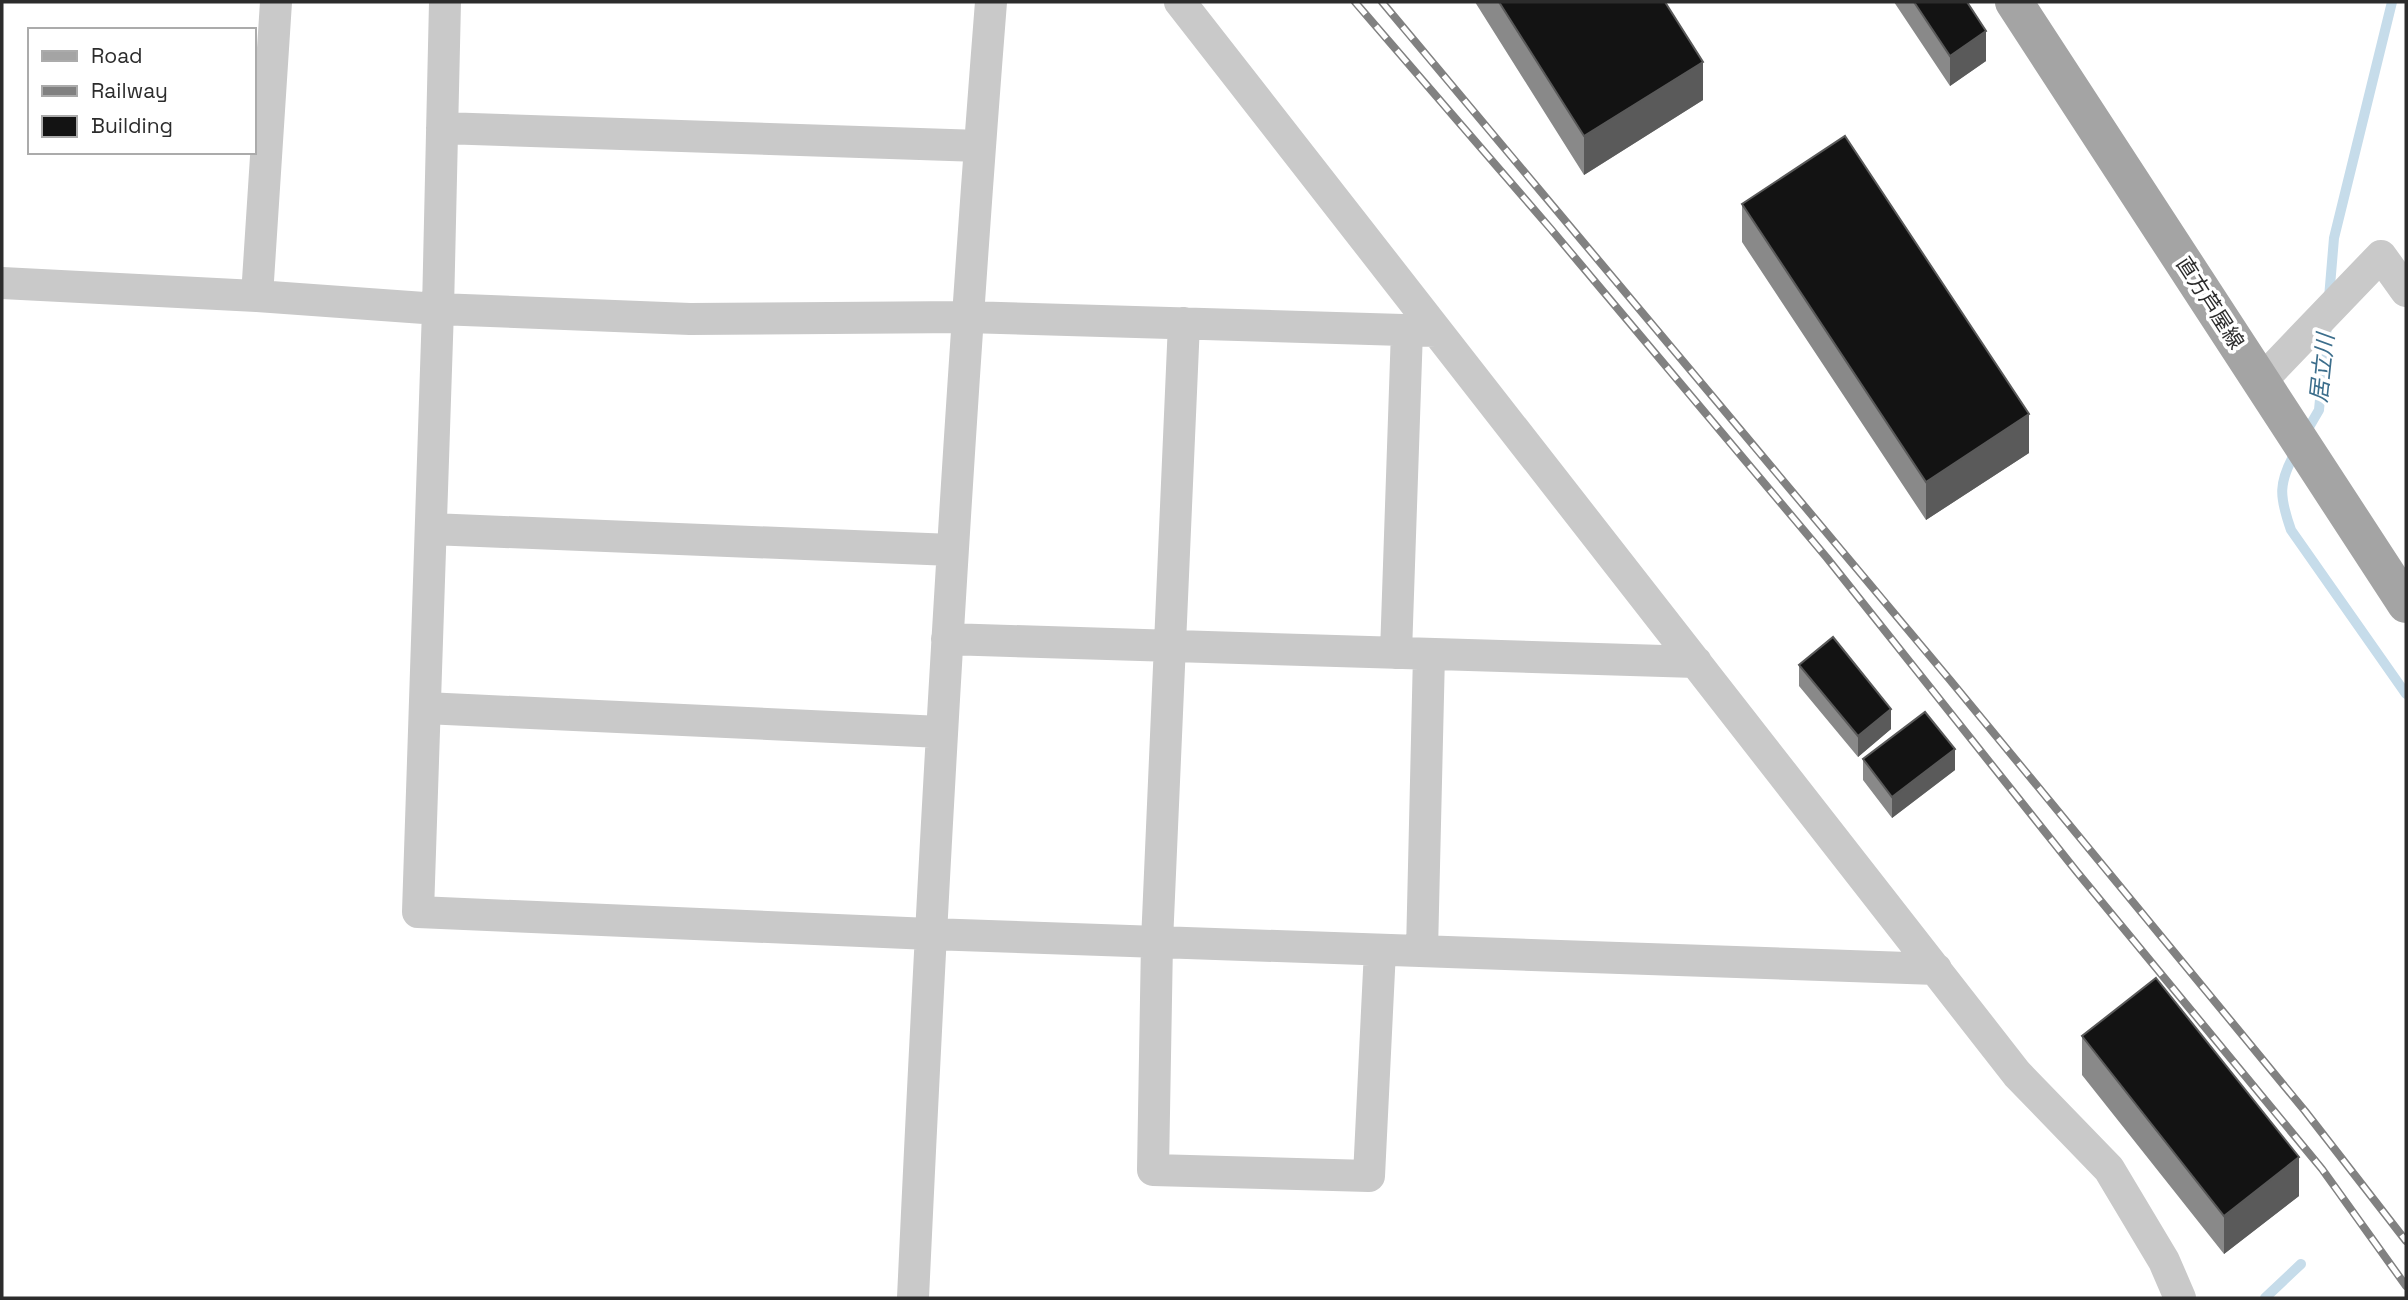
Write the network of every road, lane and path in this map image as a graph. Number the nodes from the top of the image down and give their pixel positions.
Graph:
1 (276, 2) edge
2 (445, 2) edge
3 (983, 2) edge
4 (1180, 2) edge
5 (2014, 2) edge
6 (442, 128) junction
7 (980, 146) junction
8 (2, 283) edge
9 (2406, 291) edge
10 (257, 296) junction
11 (439, 309) junction
12 (966, 317) junction
13 (1184, 323) junction
14 (1422, 330) junction
15 (2271, 370) junction
16 (431, 529) junction
17 (952, 550) junction
18 (2406, 604) edge
19 (947, 639) junction
20 (1170, 646) junction
21 (1396, 653) junction
22 (1429, 654) junction
23 (1696, 662) junction
24 (425, 708) junction
25 (941, 732) junction
26 (930, 934) junction
27 (1157, 942) junction
28 (1380, 950) junction
29 (1422, 951) junction
30 (1936, 969) junction
31 (913, 1298) edge
32 (2180, 1298) edge

1 - 10 street
2 - 6 street
3 - 7 street
4 - 14 street
5 - 15 main road, 直方芦屋線
6 - 7 street
6 - 11 street
7 - 12 street
8 - 10 street
9 - 15 street
10 - 11 street
11 - 12 street
11 - 16 street
12 - 13 street
12 - 17 street
13 - 14 street
13 - 20 street
14 - 21 street
14 - 23 street
15 - 18 main road, 直方芦屋線
16 - 17 street
16 - 24 street
17 - 19 street
19 - 20 street
19 - 25 street
20 - 21 street
20 - 27 street
21 - 22 street
22 - 23 street
22 - 29 street
23 - 30 street
24 - 25 street
24 - 26 street
25 - 26 street
26 - 27 street
26 - 31 street
27 - 28 street
27 - 28 street
28 - 29 street
29 - 30 street
30 - 32 street

